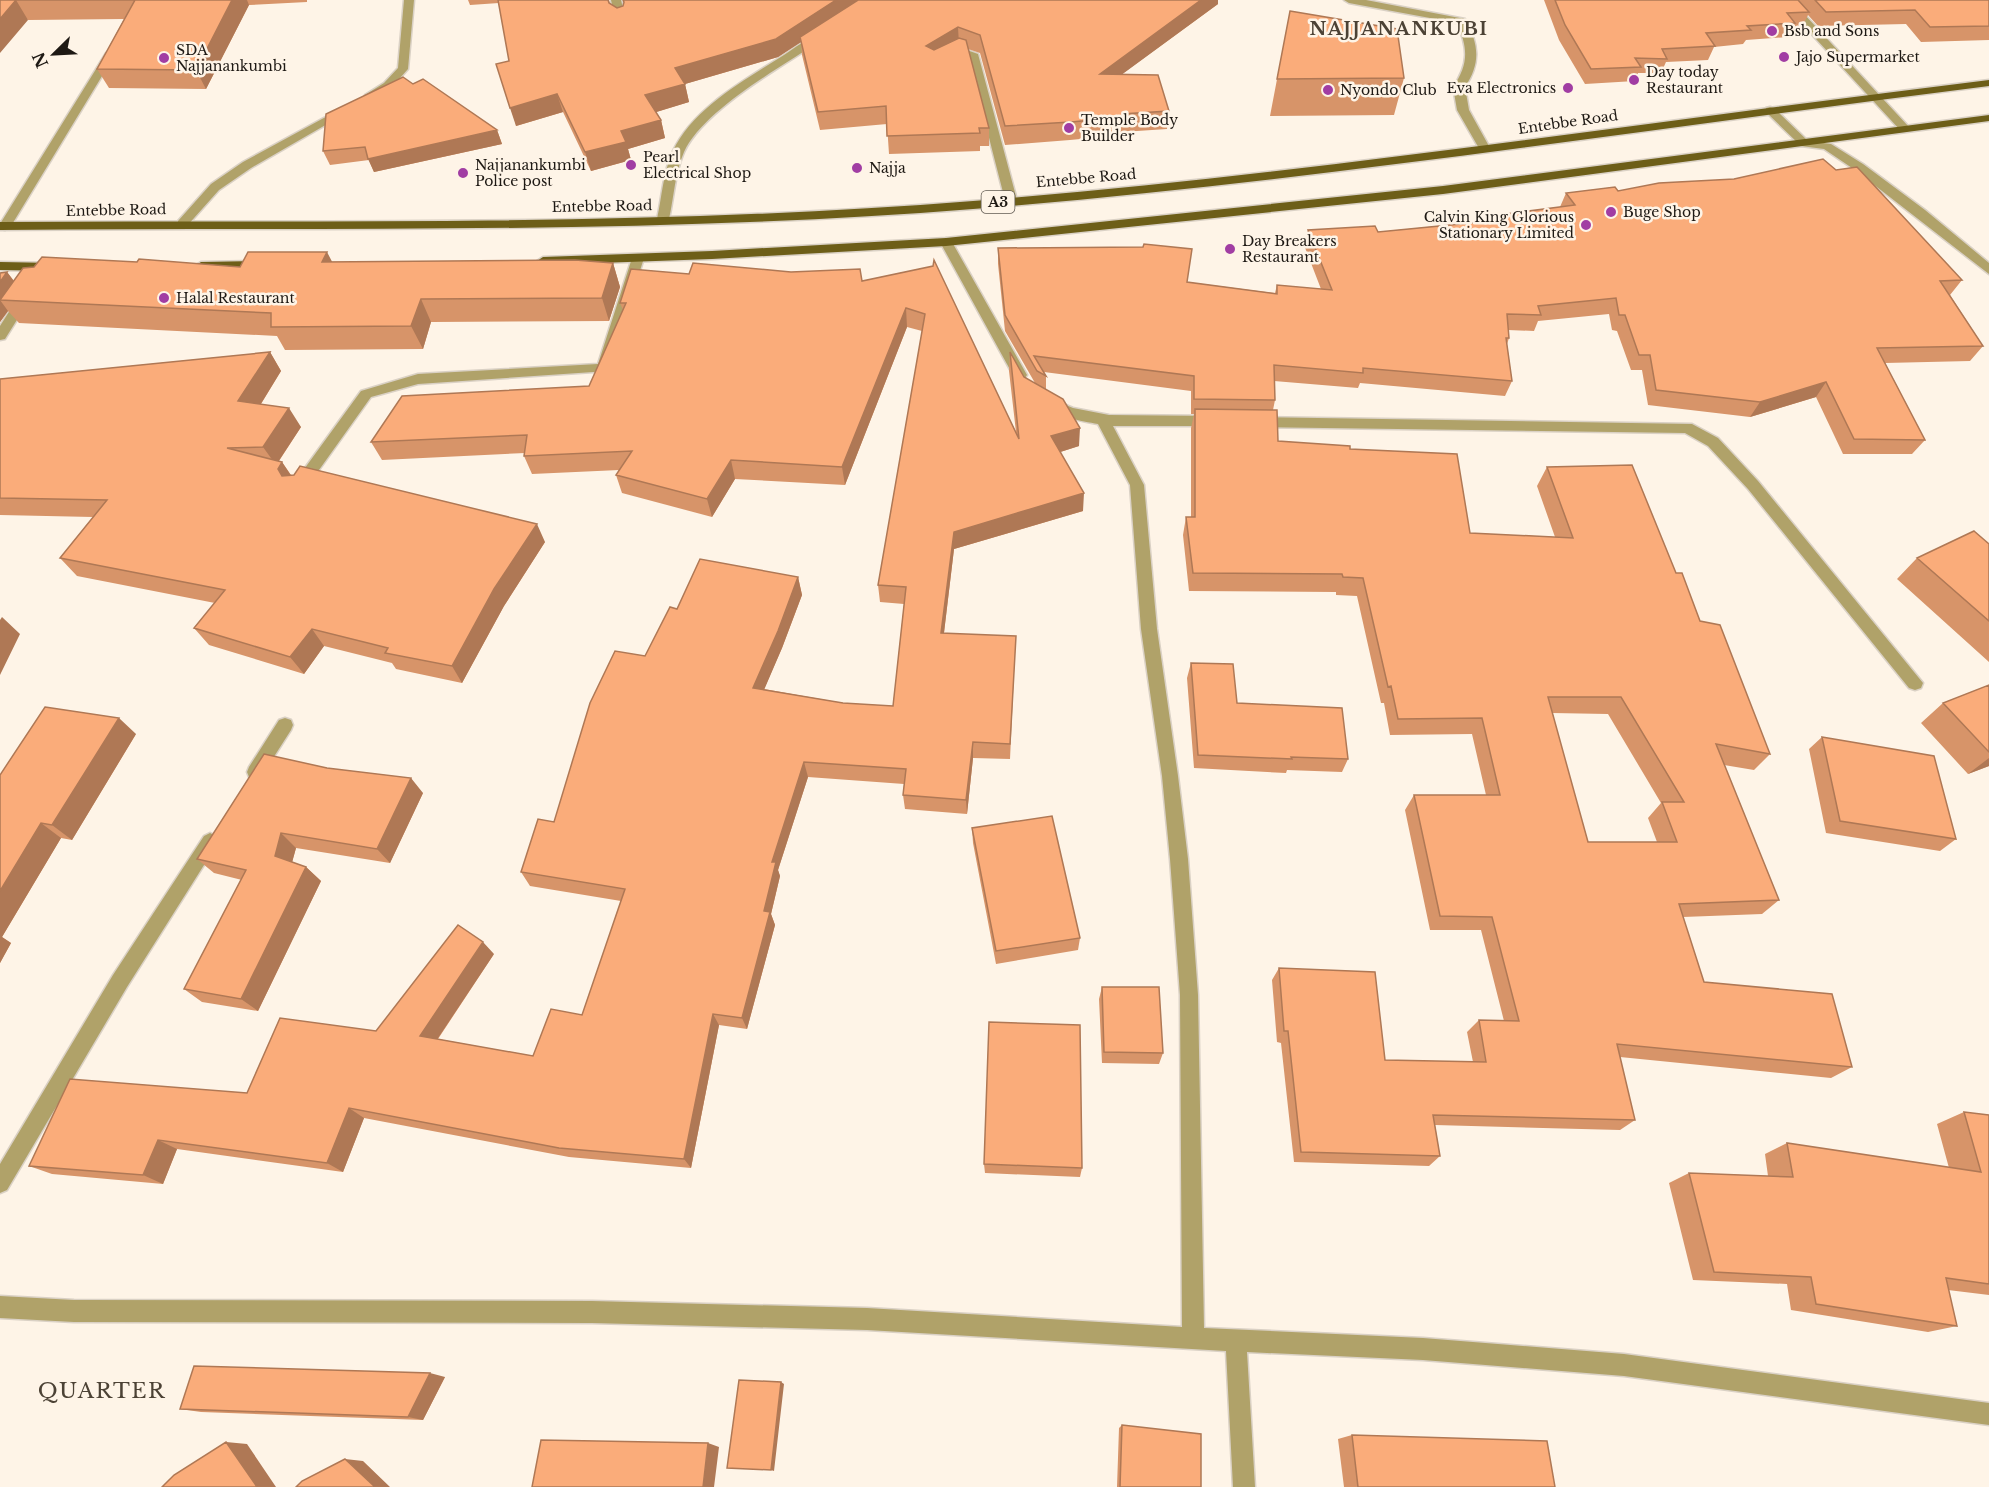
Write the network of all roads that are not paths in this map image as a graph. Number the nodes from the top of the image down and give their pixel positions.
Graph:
1 (409, 0) edge
2 (616, 0) edge
3 (1348, 0) edge
4 (1785, 0) edge
5 (621, 21) edge
6 (827, 31) edge
7 (117, 43) edge
8 (942, 59) edge
9 (1989, 83) edge
10 (1875, 96) junction
11 (1770, 110) junction
12 (1989, 118) edge
13 (1905, 129) junction
14 (1805, 144) junction
15 (1484, 148) junction
16 (1011, 200) junction
17 (663, 219) junction
18 (182, 224) junction
19 (2, 226) edge
20 (946, 242) junction
21 (638, 258) junction
22 (532, 261) edge
23 (269, 265) edge
24 (0, 266) edge
25 (188, 266) edge
26 (49, 267) junction
27 (72, 267) edge
28 (1989, 270) edge
29 (0, 336) edge
30 (1103, 420) junction
31 (298, 488) edge
32 (1915, 683) dead end
33 (285, 725) dead end
34 (247, 784) edge
35 (222, 823) edge
36 (0, 1183) edge
37 (0, 1307) edge
38 (1193, 1338) junction
39 (1236, 1341) junction
40 (1989, 1414) edge
41 (1244, 1487) edge

1 - 18 street
2 - 5 street
3 - 15 street
4 - 10 street
6 - 17 street
7 - 19 street
8 - 16 street
9 - 10 main road, Entebbe Road / A3
10 - 11 main road, Entebbe Road / A3
10 - 13 street
11 - 14 street
11 - 15 main road, Entebbe Road / A3
12 - 13 main road, A3
13 - 14 main road, A3
14 - 20 main road, A3
14 - 28 street
15 - 16 main road, Entebbe Road / A3
16 - 17 main road, Entebbe Road / A3
17 - 18 main road, Entebbe Road / A3
18 - 19 main road, Entebbe Road / A3
20 - 21 main road, A3
20 - 30 street
21 - 22 main road, A3
21 - 31 street
23 - 25 main road
24 - 26 main road
26 - 27 main road
26 - 29 street
30 - 32 street
30 - 38 street
33 - 34 street
35 - 36 street
37 - 38 street
38 - 39 street
39 - 40 street
39 - 41 street

